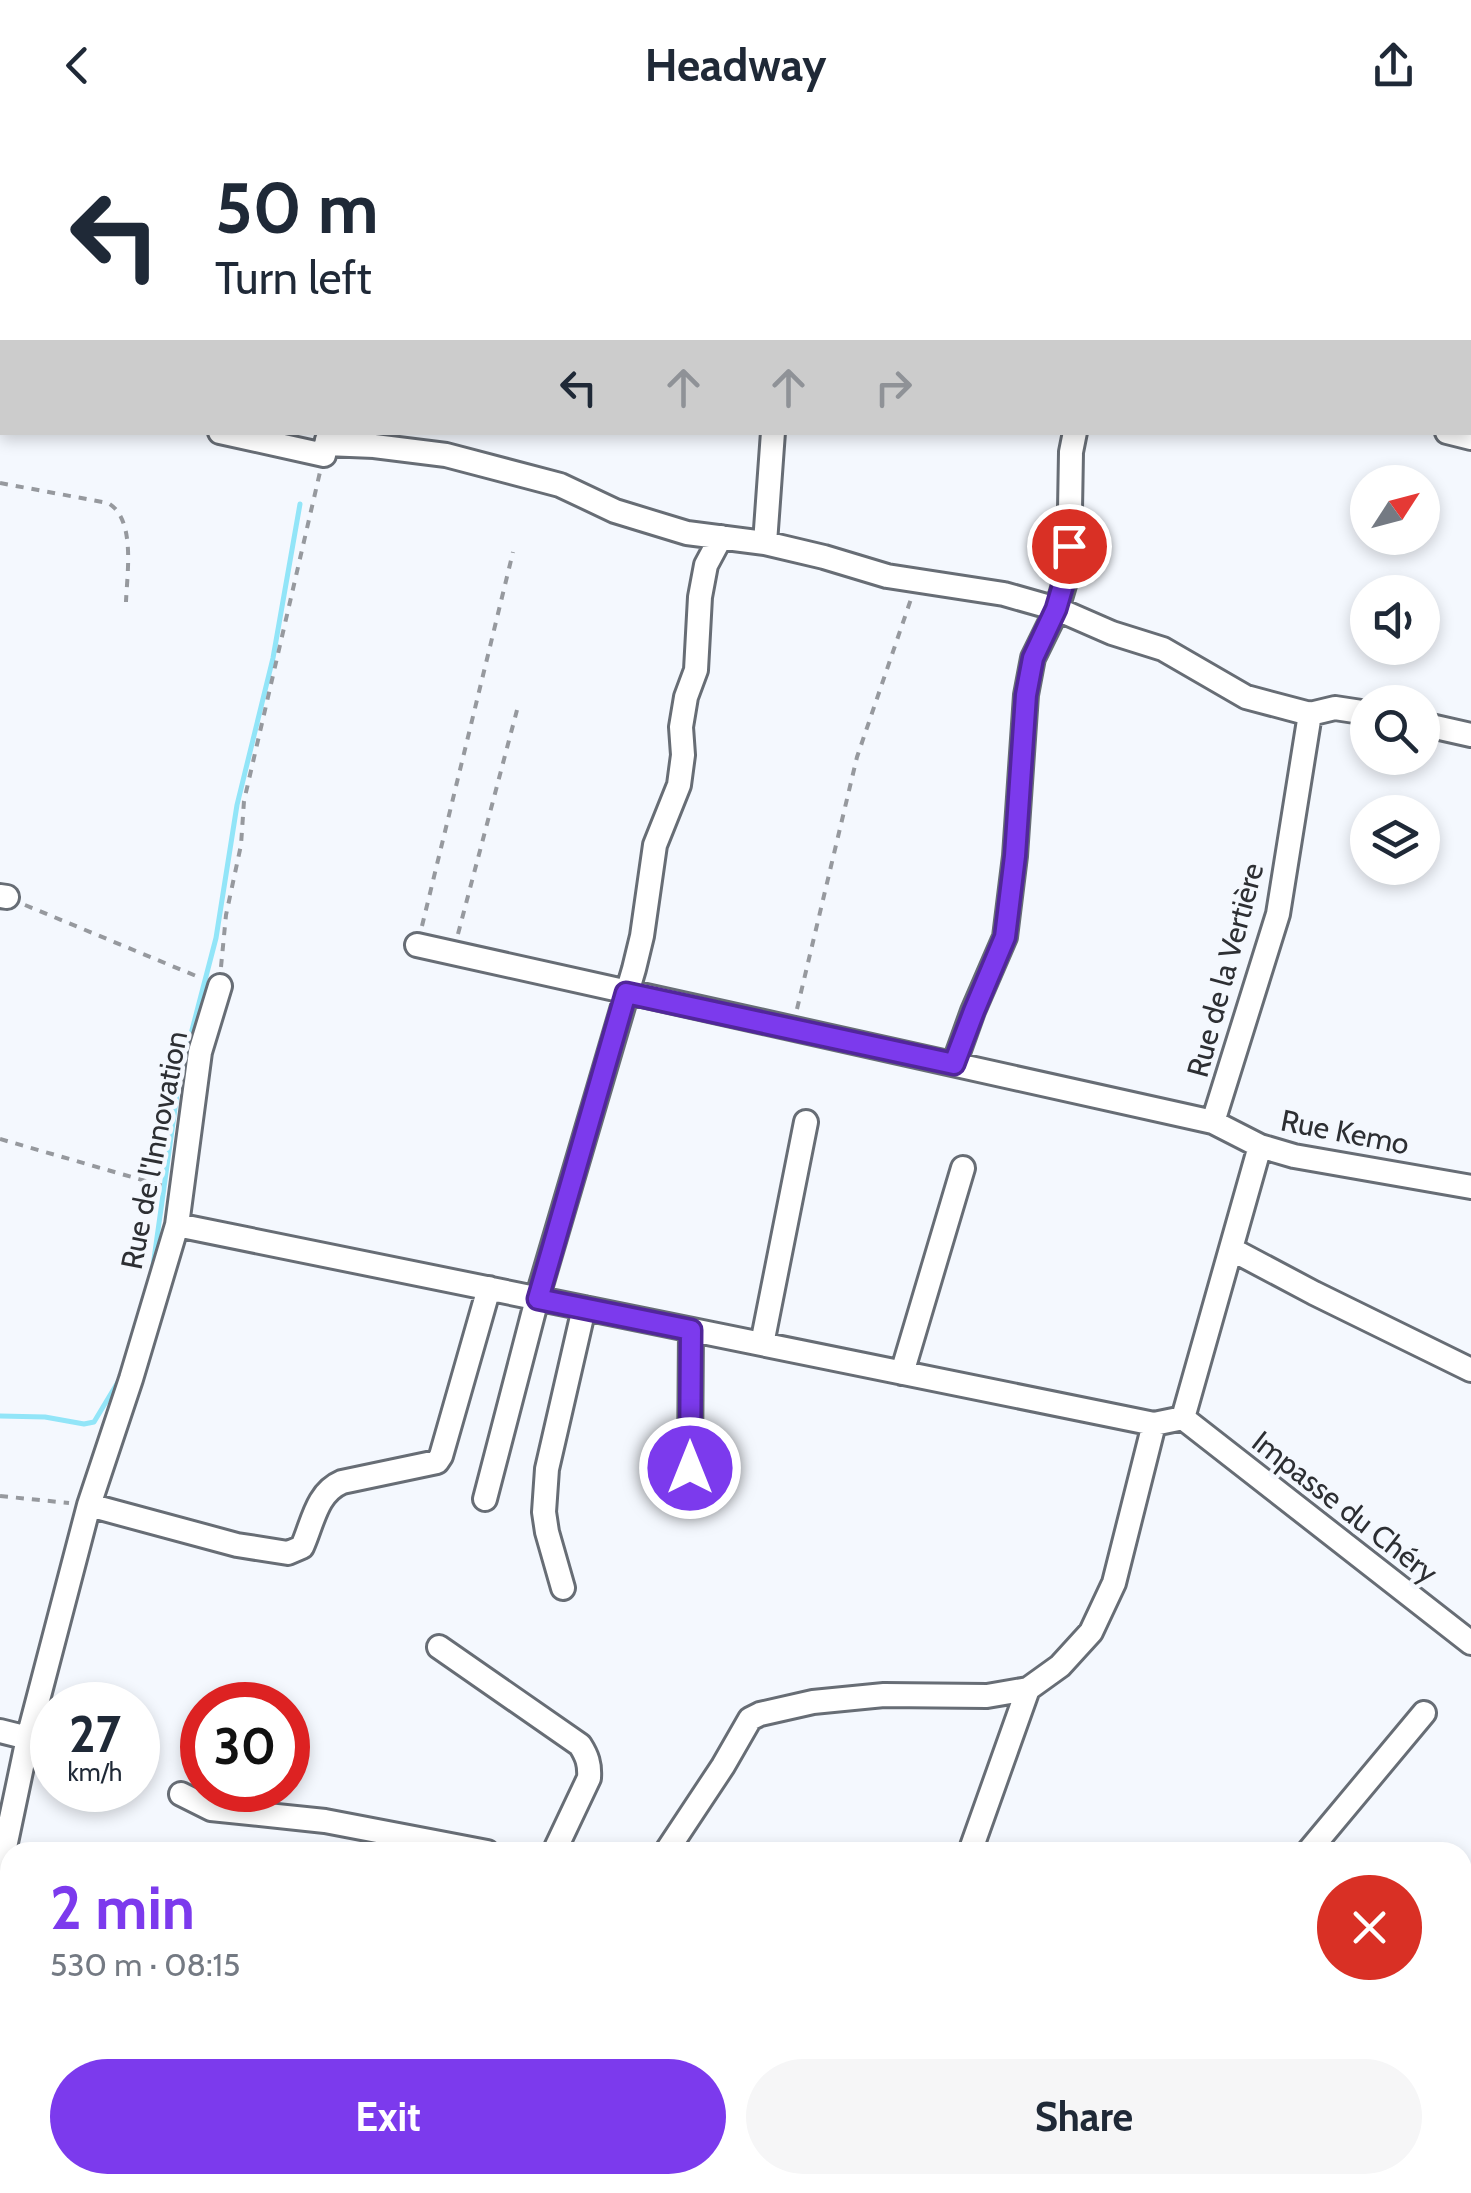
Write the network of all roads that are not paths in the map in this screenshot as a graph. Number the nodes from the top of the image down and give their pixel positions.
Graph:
1 (246, 435) edge
2 (774, 435) edge
3 (1074, 435) edge
4 (326, 444) edge
5 (721, 537) junction
6 (765, 543) junction
7 (1056, 609) junction
8 (1350, 711) edge
9 (1310, 714) junction
10 (1440, 728) edge
11 (1471, 734) edge
12 (418, 945) road end
13 (220, 986) road end
14 (626, 993) junction
15 (954, 1064) junction
16 (806, 1122) dead end
17 (1214, 1122) junction
18 (1260, 1146) junction
19 (963, 1168) dead end
20 (1471, 1187) edge
21 (176, 1225) junction
22 (1231, 1249) junction
23 (488, 1288) junction
24 (538, 1299) junction
25 (584, 1308) junction
26 (691, 1330) junction
27 (762, 1344) junction
28 (1471, 1370) edge
29 (902, 1373) junction
30 (1183, 1418) junction
31 (1154, 1424) junction
32 (690, 1468) dead end
33 (486, 1499) dead end
34 (89, 1505) junction
35 (563, 1588) dead end
36 (1471, 1642) edge
37 (439, 1647) dead end
38 (1028, 1689) junction
39 (1424, 1713) dead end
40 (0, 1731) edge
41 (28, 1738) junction
42 (240, 1812) edge
43 (6, 1842) edge
44 (435, 1842) edge
45 (559, 1842) edge
46 (673, 1842) edge
47 (974, 1842) edge
48 (1316, 1842) edge

1 - 4 street
2 - 6 street
3 - 7 street
4 - 5 street
5 - 6 street
5 - 14 street
6 - 7 street
7 - 9 street
7 - 15 street
8 - 9 street
9 - 17 street, Rue de la Vertière
10 - 11 street
12 - 14 street, Rue Kemo
13 - 21 street, Rue de l'Innovation
14 - 15 street, Rue Kemo
14 - 24 street
15 - 17 street, Rue Kemo
16 - 27 street
17 - 18 street, Rue Kemo
18 - 20 street, Rue Kemo
18 - 22 street
19 - 29 street
21 - 23 street
21 - 34 street, Rue de l'Innovation
22 - 28 street
22 - 30 street
23 - 24 street
23 - 34 street
24 - 25 street
24 - 33 street
25 - 26 street
25 - 35 street
26 - 27 street
26 - 32 street
27 - 29 street
29 - 31 street
30 - 31 street
30 - 36 street, Impasse du Chéry
31 - 38 street
34 - 41 street, Rue de l'Innovation
37 - 45 street
38 - 46 street
38 - 47 street
39 - 48 street
40 - 41 street
41 - 43 street, Rue de l'Innovation
42 - 44 street

